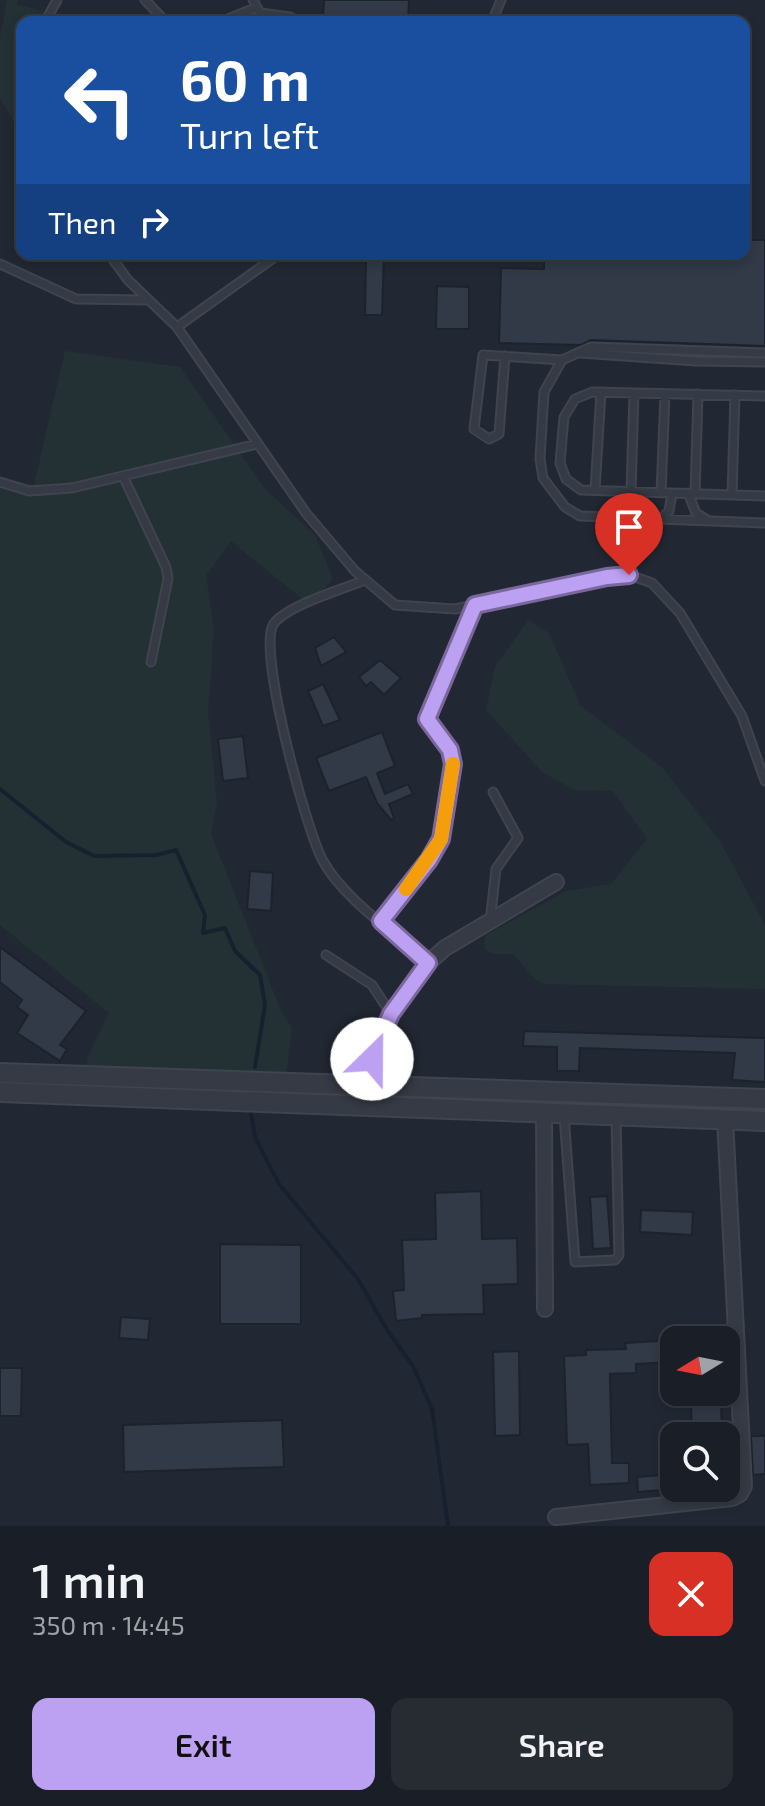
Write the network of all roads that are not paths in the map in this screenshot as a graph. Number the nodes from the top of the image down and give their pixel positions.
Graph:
1 (145, 0) edge
2 (254, 4) edge
3 (160, 16) edge
4 (231, 16) edge
5 (278, 16) edge
6 (113, 260) edge
7 (271, 260) edge
8 (0, 264) edge
9 (149, 300) junction
10 (177, 327) junction
11 (577, 352) junction
12 (765, 353) edge
13 (505, 356) junction
14 (562, 360) junction
15 (765, 362) edge
16 (601, 392) junction
17 (634, 393) junction
18 (665, 394) junction
19 (698, 394) junction
20 (735, 395) junction
21 (765, 396) edge
22 (257, 444) junction
23 (123, 476) junction
24 (0, 482) edge
25 (595, 490) junction
26 (631, 491) junction
27 (661, 493) junction
28 (672, 493) junction
29 (692, 494) junction
30 (732, 495) junction
31 (765, 496) edge
32 (643, 518) junction
33 (731, 522) junction
34 (765, 523) edge
35 (365, 580) junction
36 (475, 605) junction
37 (151, 662) dead end
38 (765, 781) edge
39 (493, 792) dead end
40 (556, 882) dead end
41 (381, 921) junction
42 (489, 924) junction
43 (326, 955) dead end
44 (428, 963) junction
45 (391, 1014) junction
46 (0, 1073) edge
47 (367, 1083) junction
48 (0, 1092) edge
49 (765, 1099) edge
50 (366, 1105) junction
51 (544, 1112) junction
52 (563, 1113) junction
53 (616, 1115) junction
54 (725, 1119) junction
55 (765, 1121) edge
56 (545, 1309) dead end
57 (556, 1517) dead end

1 - 3 lane
2 - 4 lane
2 - 5 lane
6 - 9 lane
7 - 10 lane
8 - 9 lane
9 - 10 lane
10 - 22 lane
11 - 12 lane
11 - 14 lane
11 - 15 lane
13 - 13 lane
13 - 14 lane
14 - 32 lane
16 - 17 lane
16 - 25 lane
16 - 25 lane
17 - 18 lane
17 - 26 lane
18 - 19 lane
18 - 27 lane
19 - 20 lane
19 - 29 lane
20 - 21 lane
20 - 30 lane
22 - 23 lane
22 - 35 lane
23 - 24 lane
23 - 37 lane
25 - 26 lane
26 - 27 lane
27 - 28 lane
28 - 29 lane
28 - 32 lane
29 - 30 lane
29 - 33 lane
30 - 31 lane
32 - 33 lane
33 - 34 lane
35 - 36 lane
35 - 41 lane
36 - 38 lane
36 - 41 lane
39 - 42 lane
40 - 42 street
41 - 44 lane
42 - 44 street
43 - 45 lane
44 - 45 street
45 - 47 street
46 - 47 street
47 - 49 street
47 - 50 street
48 - 50 street
50 - 51 street
51 - 52 street
51 - 56 street
52 - 53 street
52 - 53 lane
53 - 54 street
54 - 55 street
54 - 57 street

